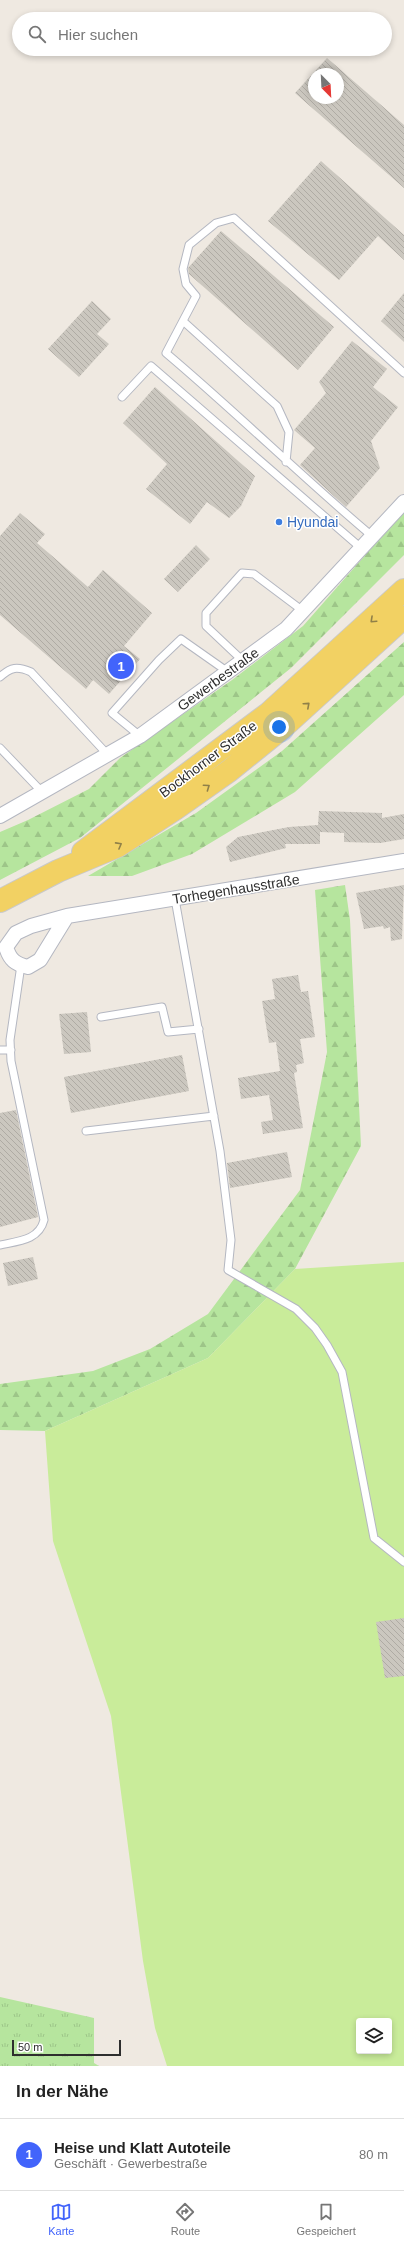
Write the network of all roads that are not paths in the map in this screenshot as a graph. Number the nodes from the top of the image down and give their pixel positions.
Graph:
1 (183, 321) junction
2 (404, 373) edge
3 (122, 397) dead end
4 (286, 462) junction
5 (404, 502) edge
6 (372, 536) junction
7 (361, 548) junction
8 (403, 588) edge
9 (303, 611) junction
10 (404, 617) edge
11 (243, 661) junction
12 (228, 672) junction
13 (0, 677) edge
14 (140, 736) junction
15 (0, 748) edge
16 (108, 755) junction
17 (42, 793) junction
18 (0, 816) edge
19 (404, 861) edge
20 (58, 871) junction
21 (175, 899) junction
22 (0, 901) edge
23 (67, 916) junction
24 (21, 965) junction
25 (101, 1017) dead end
26 (198, 1029) junction
27 (0, 1050) edge
28 (11, 1050) junction
29 (214, 1116) junction
30 (86, 1131) dead end
31 (0, 1245) edge
32 (404, 1562) edge

1 - 2 lane
1 - 4 lane
1 - 4 lane
3 - 7 lane
4 - 6 lane
5 - 6 street, Gewerbestraße
6 - 7 street, Gewerbestraße
7 - 9 street, Gewerbestraße
8 -> 20 main road, Bockhorner Straße
9 - 11 street, Gewerbestraße
9 - 11 lane
20 -> 10 main road, Bockhorner Straße
11 - 12 street, Gewerbestraße
12 - 14 street, Gewerbestraße
12 - 14 lane
13 - 16 lane
14 - 16 street, Gewerbestraße
15 - 17 lane
16 - 17 street, Gewerbestraße
17 - 18 street, Gewerbestraße
19 - 21 street, Torhegenhausstraße
20 - 22 main road, Bockhorner Straße
21 - 23 street, Torhegenhausstraße
21 - 26 lane
23 - 24 street
23 - 24 street, Torhegenhausstraße
24 - 28 lane
25 - 26 lane
26 - 29 lane
27 - 28 lane
28 - 31 lane
29 - 30 lane
29 - 32 lane

